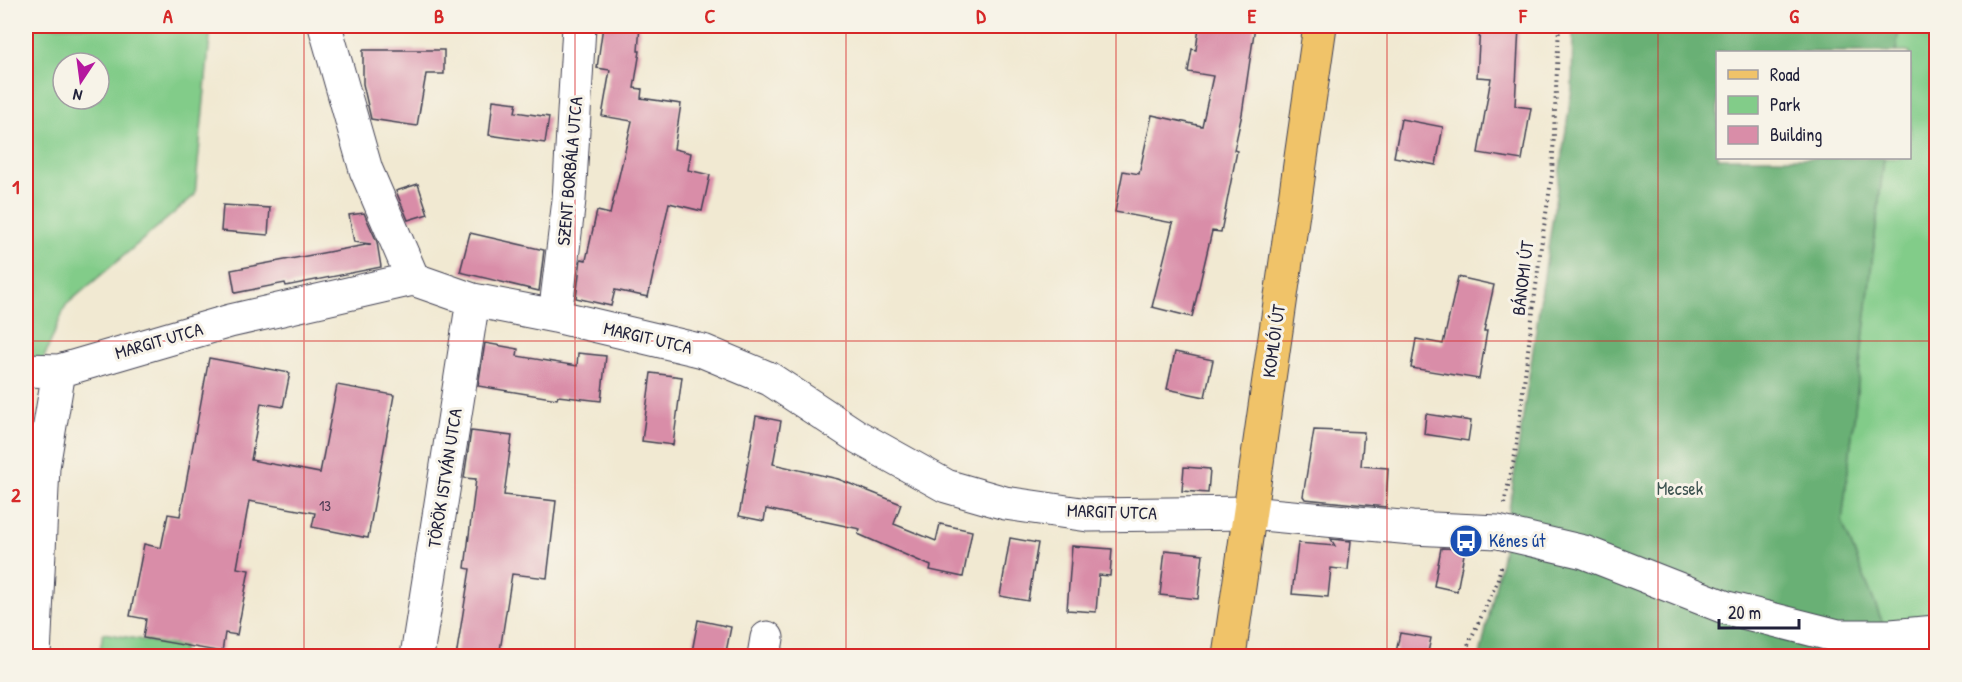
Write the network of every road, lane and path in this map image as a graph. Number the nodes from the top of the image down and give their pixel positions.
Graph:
1 (324, 26) edge
2 (579, 26) edge
3 (1320, 26) edge
4 (1559, 26) edge
5 (413, 279) junction
6 (473, 300) junction
7 (555, 316) junction
8 (26, 370) edge
9 (59, 371) junction
10 (1249, 513) junction
11 (1504, 533) junction
12 (1936, 632) edge
13 (34, 657) edge
14 (417, 657) edge
15 (1229, 657) edge
16 (1463, 657) edge

1 - 5 street
2 - 7 street, SZENT BORBÁLA UTCA
3 - 10 main road, KOMLÓI ÚT
4 - 11 path, BÁNOMI ÚT
5 - 6 street, MARGIT UTCA
5 - 9 street, MARGIT UTCA
6 - 7 street, MARGIT UTCA
6 - 14 street, TÖRÖK ISTVÁN UTCA
7 - 10 street, MARGIT UTCA
8 - 9 street, MARGIT UTCA
9 - 13 street
10 - 11 street
10 - 15 main road, KOMLÓI ÚT
11 - 12 street
11 - 16 path, BÁNOMI ÚT

